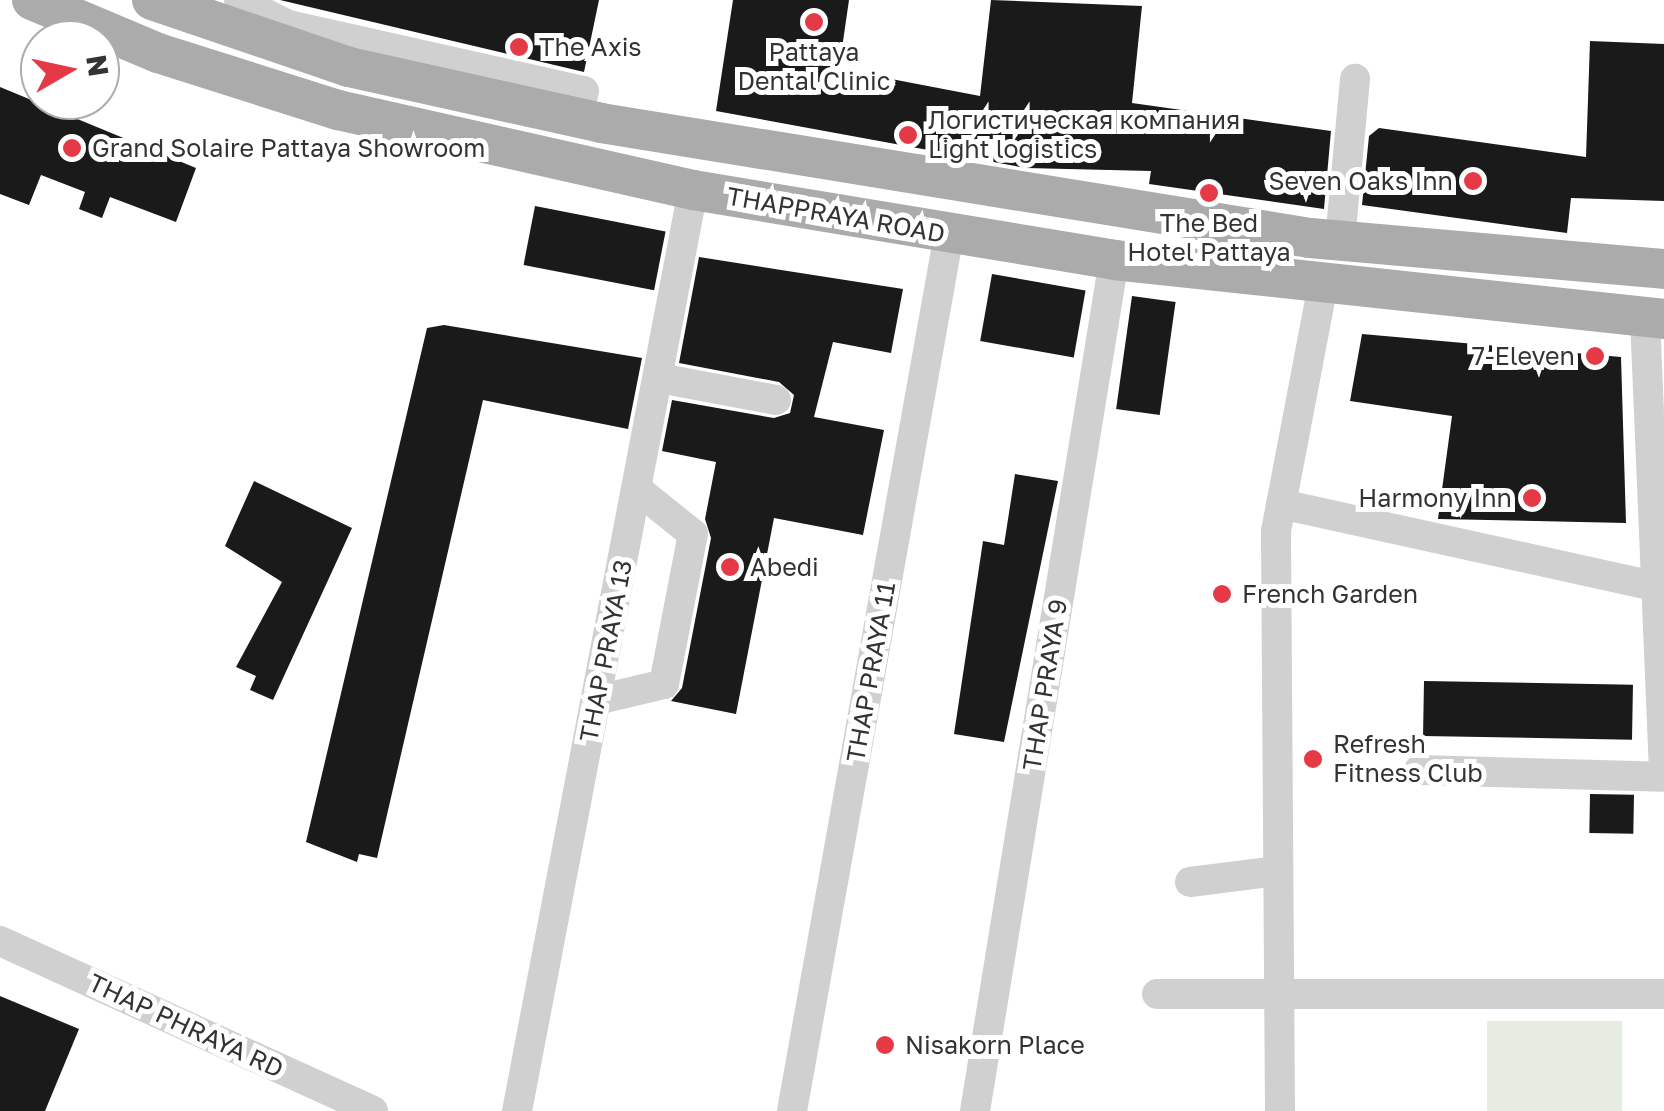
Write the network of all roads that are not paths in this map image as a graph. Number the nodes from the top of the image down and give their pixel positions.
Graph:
1 (32, 0) edge
2 (152, 0) edge
3 (240, 0) edge
4 (1355, 80) dead end
5 (578, 118) junction
6 (692, 190) junction
7 (949, 234) junction
8 (1340, 241) junction
9 (1114, 260) junction
10 (1664, 269) edge
11 (1323, 285) junction
12 (1655, 319) edge
13 (658, 378) junction
14 (776, 400) dead end
15 (638, 490) junction
16 (1280, 504) junction
17 (1660, 587) junction
18 (597, 700) junction
19 (1664, 766) edge
20 (1419, 770) dead end
21 (1664, 777) edge
22 (1277, 871) junction
23 (1190, 882) dead end
24 (0, 941) edge
25 (1282, 992) junction
26 (1157, 994) dead end
27 (1664, 994) edge
28 (372, 1111) edge
29 (517, 1111) edge
30 (792, 1111) edge
31 (976, 1111) edge
32 (1280, 1111) edge

1 - 6 main road, THAPPRAYA ROAD
2 - 5 main road, THAPPRAYA ROAD
3 - 5 street
4 - 8 street
5 - 8 main road, THAPPRAYA ROAD
6 - 7 main road, THAPPRAYA ROAD
6 - 13 street, THAP PRAYA 13
7 - 9 main road, THAPPRAYA ROAD
7 - 30 street, THAP PRAYA 11
8 - 10 main road, THAPPRAYA ROAD
9 - 11 main road, THAPPRAYA ROAD
9 - 31 street, THAP PRAYA 9
11 - 12 main road, THAPPRAYA ROAD
11 - 16 street
12 - 17 street
13 - 14 street
13 - 15 street, THAP PRAYA 13
15 - 18 street, THAP PRAYA 13
15 - 18 street
16 - 17 street
16 - 22 street
17 - 19 street
18 - 29 street, THAP PRAYA 13
20 - 21 street
22 - 23 street
22 - 25 street
24 - 28 street, THAP PHRAYA RD
25 - 26 street
25 - 27 street
25 - 32 street

